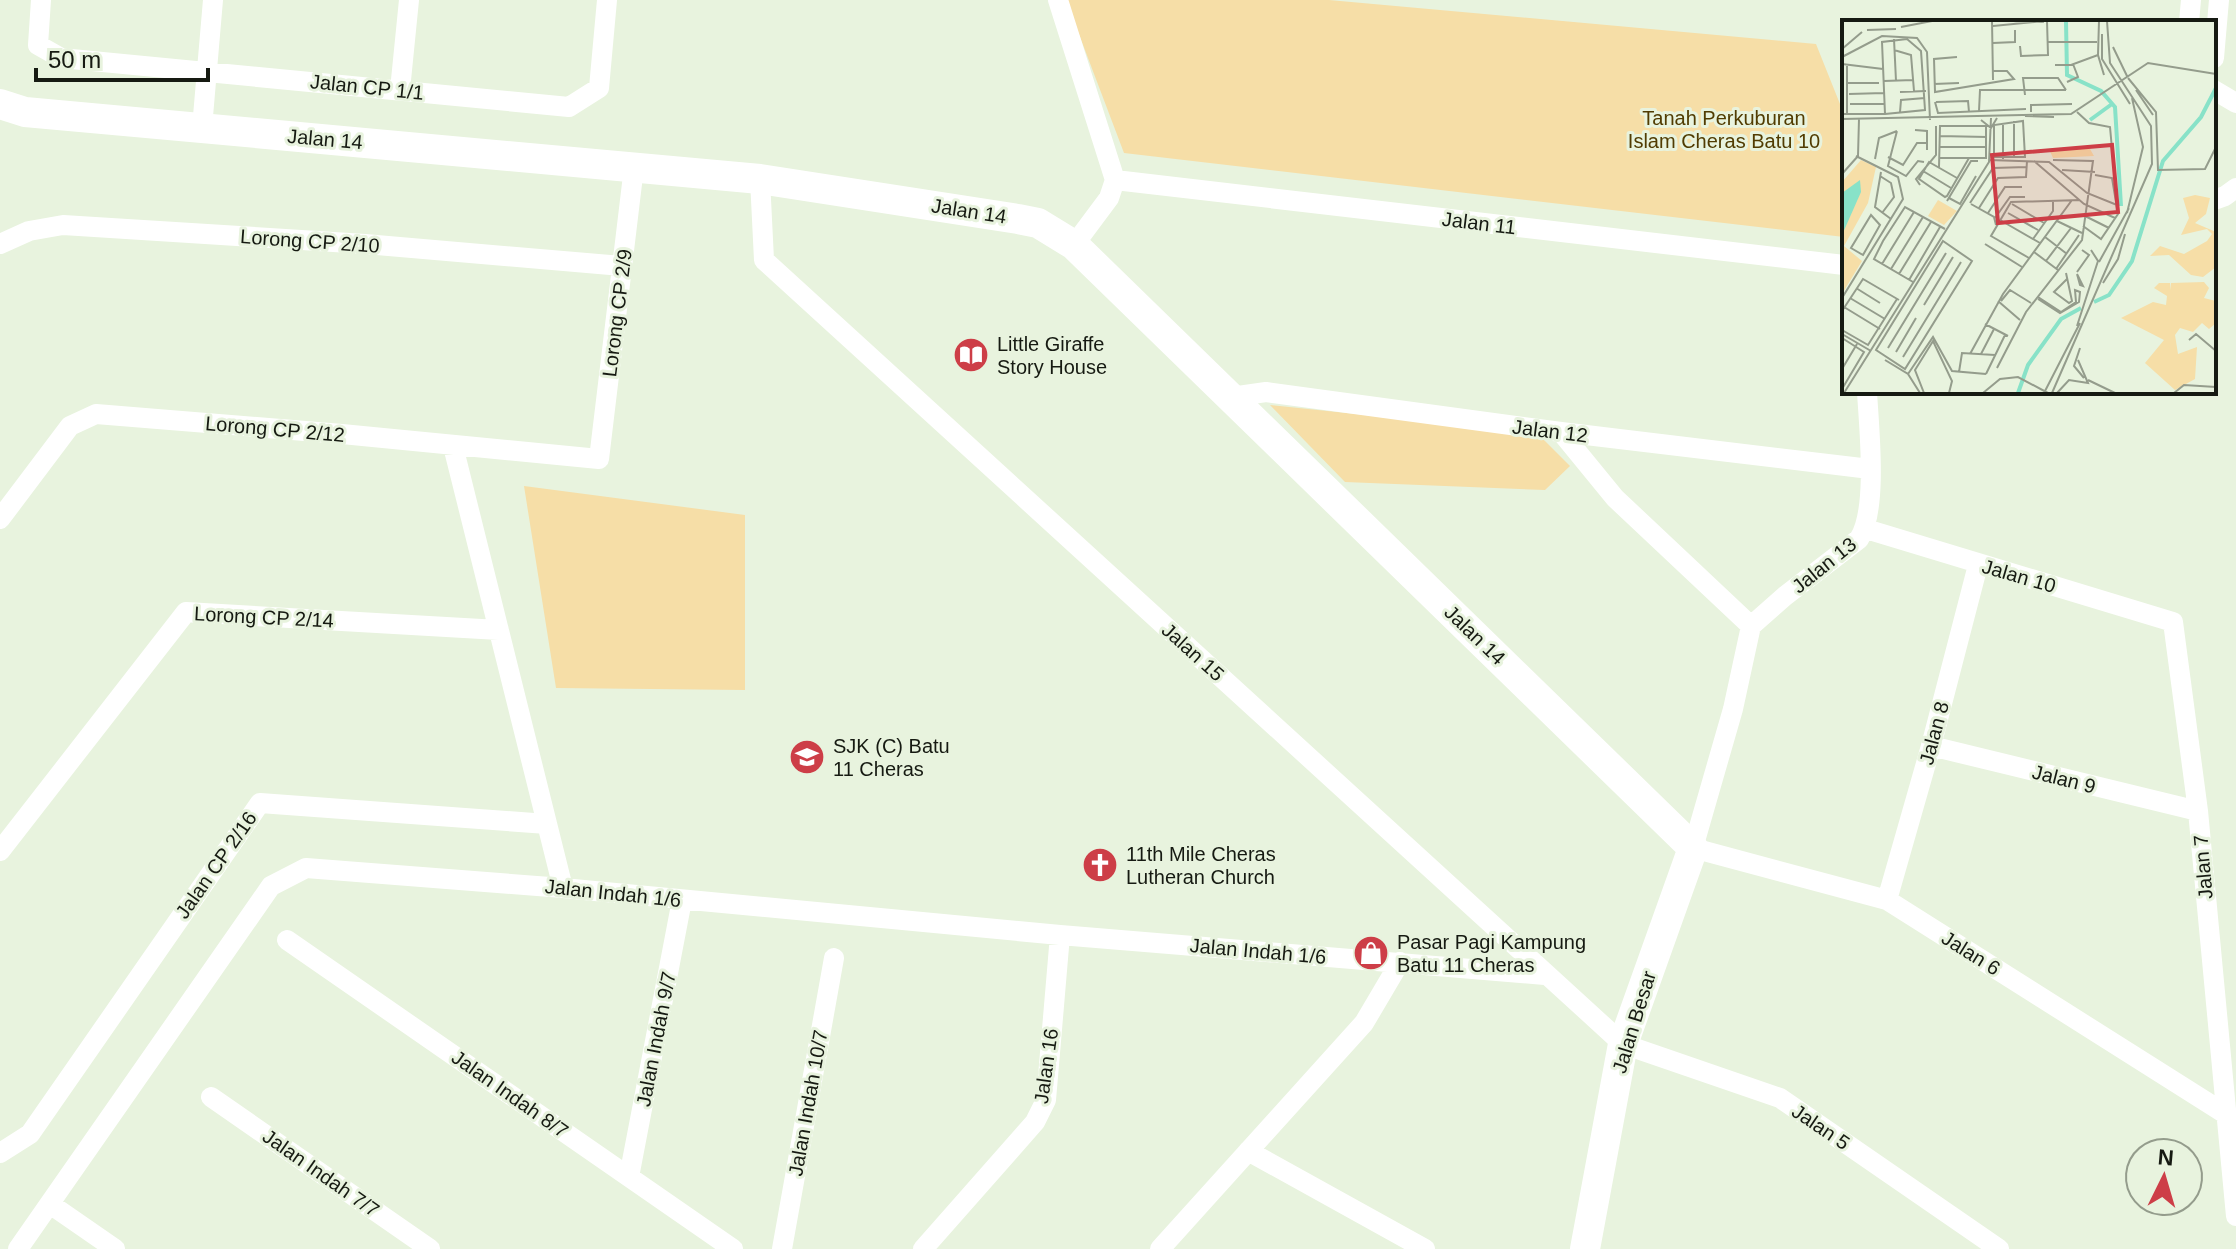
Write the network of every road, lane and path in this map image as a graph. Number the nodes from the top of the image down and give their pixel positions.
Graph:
1 (41, 0) edge
2 (213, 0) edge
3 (409, 0) edge
4 (607, 0) edge
5 (1058, 0) edge
6 (2191, 0) edge
7 (2219, 0) edge
8 (2189, 20) edge
9 (2216, 35) edge
10 (207, 72) junction
11 (400, 90) junction
12 (2216, 91) edge
13 (2236, 103) edge
14 (0, 104) edge
15 (202, 128) junction
16 (634, 167) junction
17 (760, 179) junction
18 (1115, 180) junction
19 (2236, 188) edge
20 (2216, 199) edge
21 (0, 244) edge
22 (1074, 245) junction
23 (1842, 265) edge
24 (622, 266) junction
25 (1867, 394) edge
26 (1231, 397) junction
27 (1561, 432) junction
28 (453, 446) junction
29 (599, 459) joint
30 (1870, 469) junction
31 (0, 519) edge
32 (1866, 529) junction
33 (1978, 565) junction
34 (2173, 622) joint
35 (1751, 626) junction
36 (499, 630) junction
37 (1931, 746) junction
38 (2198, 811) junction
39 (547, 824) junction
40 (1693, 848) junction
41 (0, 851) edge
42 (563, 888) junction
43 (682, 900) junction
44 (1887, 900) junction
45 (1060, 935) junction
46 (287, 940) dead end
47 (834, 958) dead end
48 (1400, 962) junction
49 (1545, 975) junction
50 (1623, 1044) junction
51 (211, 1097) dead end
52 (2224, 1113) junction
53 (1248, 1151) junction
54 (0, 1153) edge
55 (629, 1177) junction
56 (50, 1204) junction
57 (2236, 1216) edge
58 (18, 1249) edge
59 (115, 1249) edge
60 (430, 1249) edge
61 (733, 1249) edge
62 (782, 1249) edge
63 (923, 1249) edge
64 (1160, 1249) edge
65 (1425, 1249) edge
66 (1585, 1249) edge
67 (1999, 1249) edge

1 - 10 street, Jalan CP 1/1
2 - 10 street
3 - 11 street
4 - 11 street, Jalan CP 1/1
5 - 18 street
6 - 8 street
7 - 9 street
10 - 11 street, Jalan CP 1/1
10 - 15 street
12 - 13 street
14 - 15 street, Jalan 14
15 - 16 street, Jalan 14
16 - 17 street, Jalan 14
16 - 24 street, Lorong CP 2/9
17 - 22 street, Jalan 14
17 - 49 street, Jalan 15
18 - 22 street
18 - 23 street, Jalan 11
19 - 20 street
21 - 24 street, Lorong CP 2/10
22 - 26 street, Jalan 14
24 - 29 street, Lorong CP 2/9
25 - 30 street, Jalan 13
26 - 27 street, Jalan 12
26 - 40 street, Jalan 14
27 - 30 street, Jalan 12
27 - 35 street
28 - 29 street, Lorong CP 2/12
28 - 31 street, Lorong CP 2/12
28 - 36 street
30 - 32 street, Jalan 13
32 - 33 street, Jalan 10
32 - 35 street, Jalan 13
33 - 34 street, Jalan 10
33 - 37 street, Jalan 8
34 - 38 street, Jalan 7
35 - 40 street
36 - 39 street
36 - 41 street, Lorong CP 2/14
37 - 38 street, Jalan 9
37 - 44 street, Jalan 8
38 - 52 street, Jalan 7
39 - 42 street
39 - 54 street, Jalan CP 2/16
40 - 44 street, Jalan 6
40 - 50 street, Jalan Besar
42 - 43 street, Jalan Indah 1/6
42 - 56 street, Jalan Indah 1/6
43 - 45 street, Jalan Indah 1/6
43 - 55 street, Jalan Indah 9/7
44 - 52 street, Jalan 6
45 - 48 street, Jalan Indah 1/6
45 - 63 street, Jalan 16
46 - 55 street, Jalan Indah 8/7
47 - 62 street, Jalan Indah 10/7
48 - 49 street, Jalan Indah 1/6
48 - 53 street
49 - 50 street, Jalan 15
50 - 66 street, Jalan Besar
50 - 67 street, Jalan 5
51 - 60 street, Jalan Indah 7/7
52 - 57 street, Jalan 7
53 - 64 street
53 - 65 street
55 - 61 street, Jalan Indah 8/7
56 - 58 street, Jalan Indah 1/6
56 - 59 street

